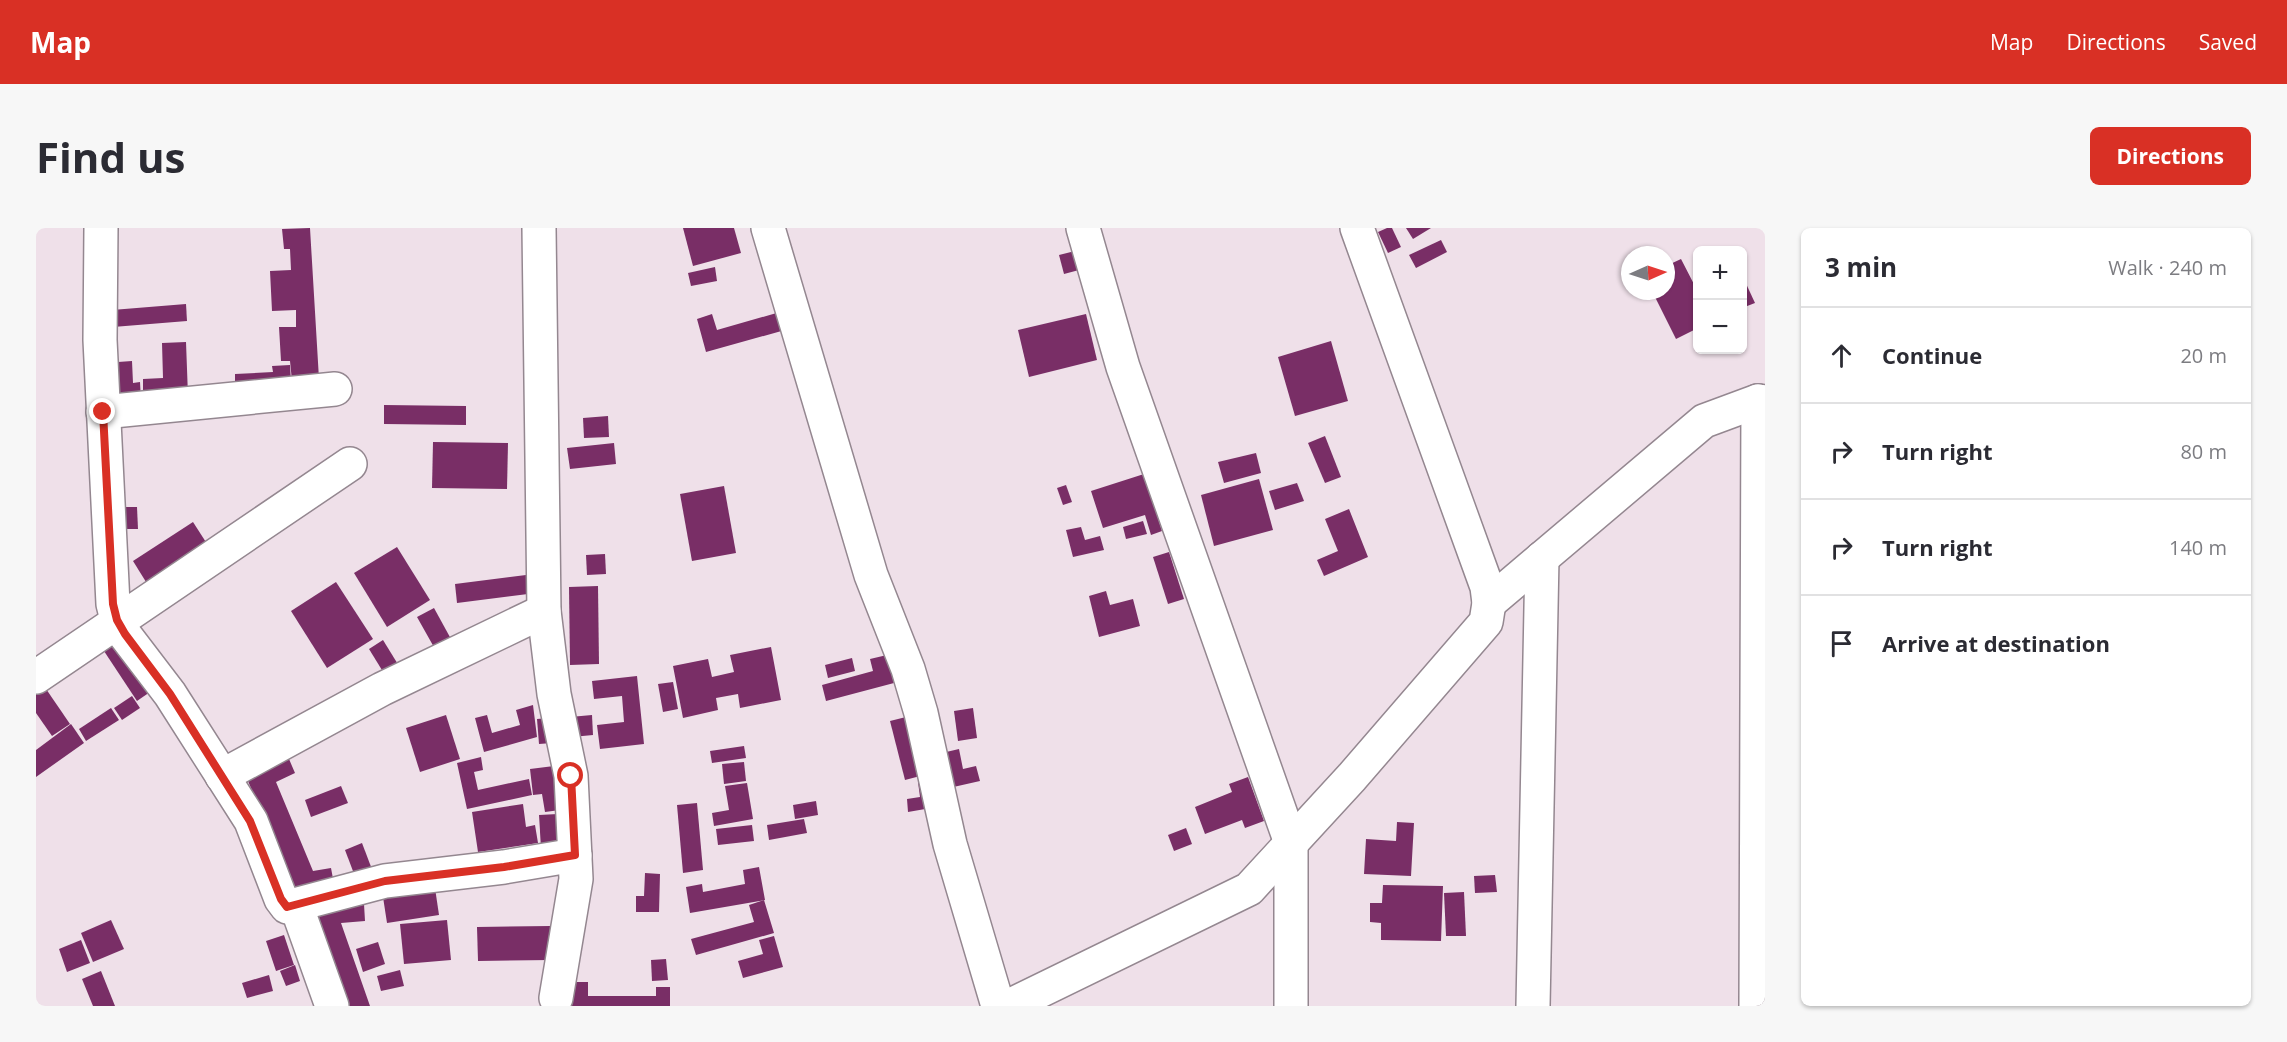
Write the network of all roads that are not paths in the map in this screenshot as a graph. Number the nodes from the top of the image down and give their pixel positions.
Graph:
1 (101, 228) edge
2 (538, 228) edge
3 (768, 228) edge
4 (1083, 228) edge
5 (1357, 228) edge
6 (335, 389) dead end
7 (1762, 402) edge
8 (103, 412) junction
9 (350, 464) dead end
10 (1542, 558) junction
11 (1490, 603) junction
12 (544, 611) junction
13 (117, 620) junction
14 (36, 677) edge
15 (222, 776) junction
16 (1292, 843) junction
17 (575, 855) junction
18 (296, 905) junction
19 (556, 998) dead end
20 (332, 1006) edge
21 (998, 1006) edge
22 (1009, 1006) edge
23 (1291, 1006) edge
24 (1533, 1006) edge
25 (1756, 1006) edge

1 - 8 street
2 - 12 street
3 - 21 street
4 - 16 street
5 - 11 street
6 - 8 street
7 - 10 street
7 - 25 street
8 - 13 street
9 - 13 street
10 - 11 street
10 - 24 street
11 - 16 street
12 - 15 street
12 - 17 street
13 - 14 street
13 - 15 street
15 - 18 street
16 - 22 street
16 - 23 street
17 - 18 street
17 - 19 street
18 - 20 street

